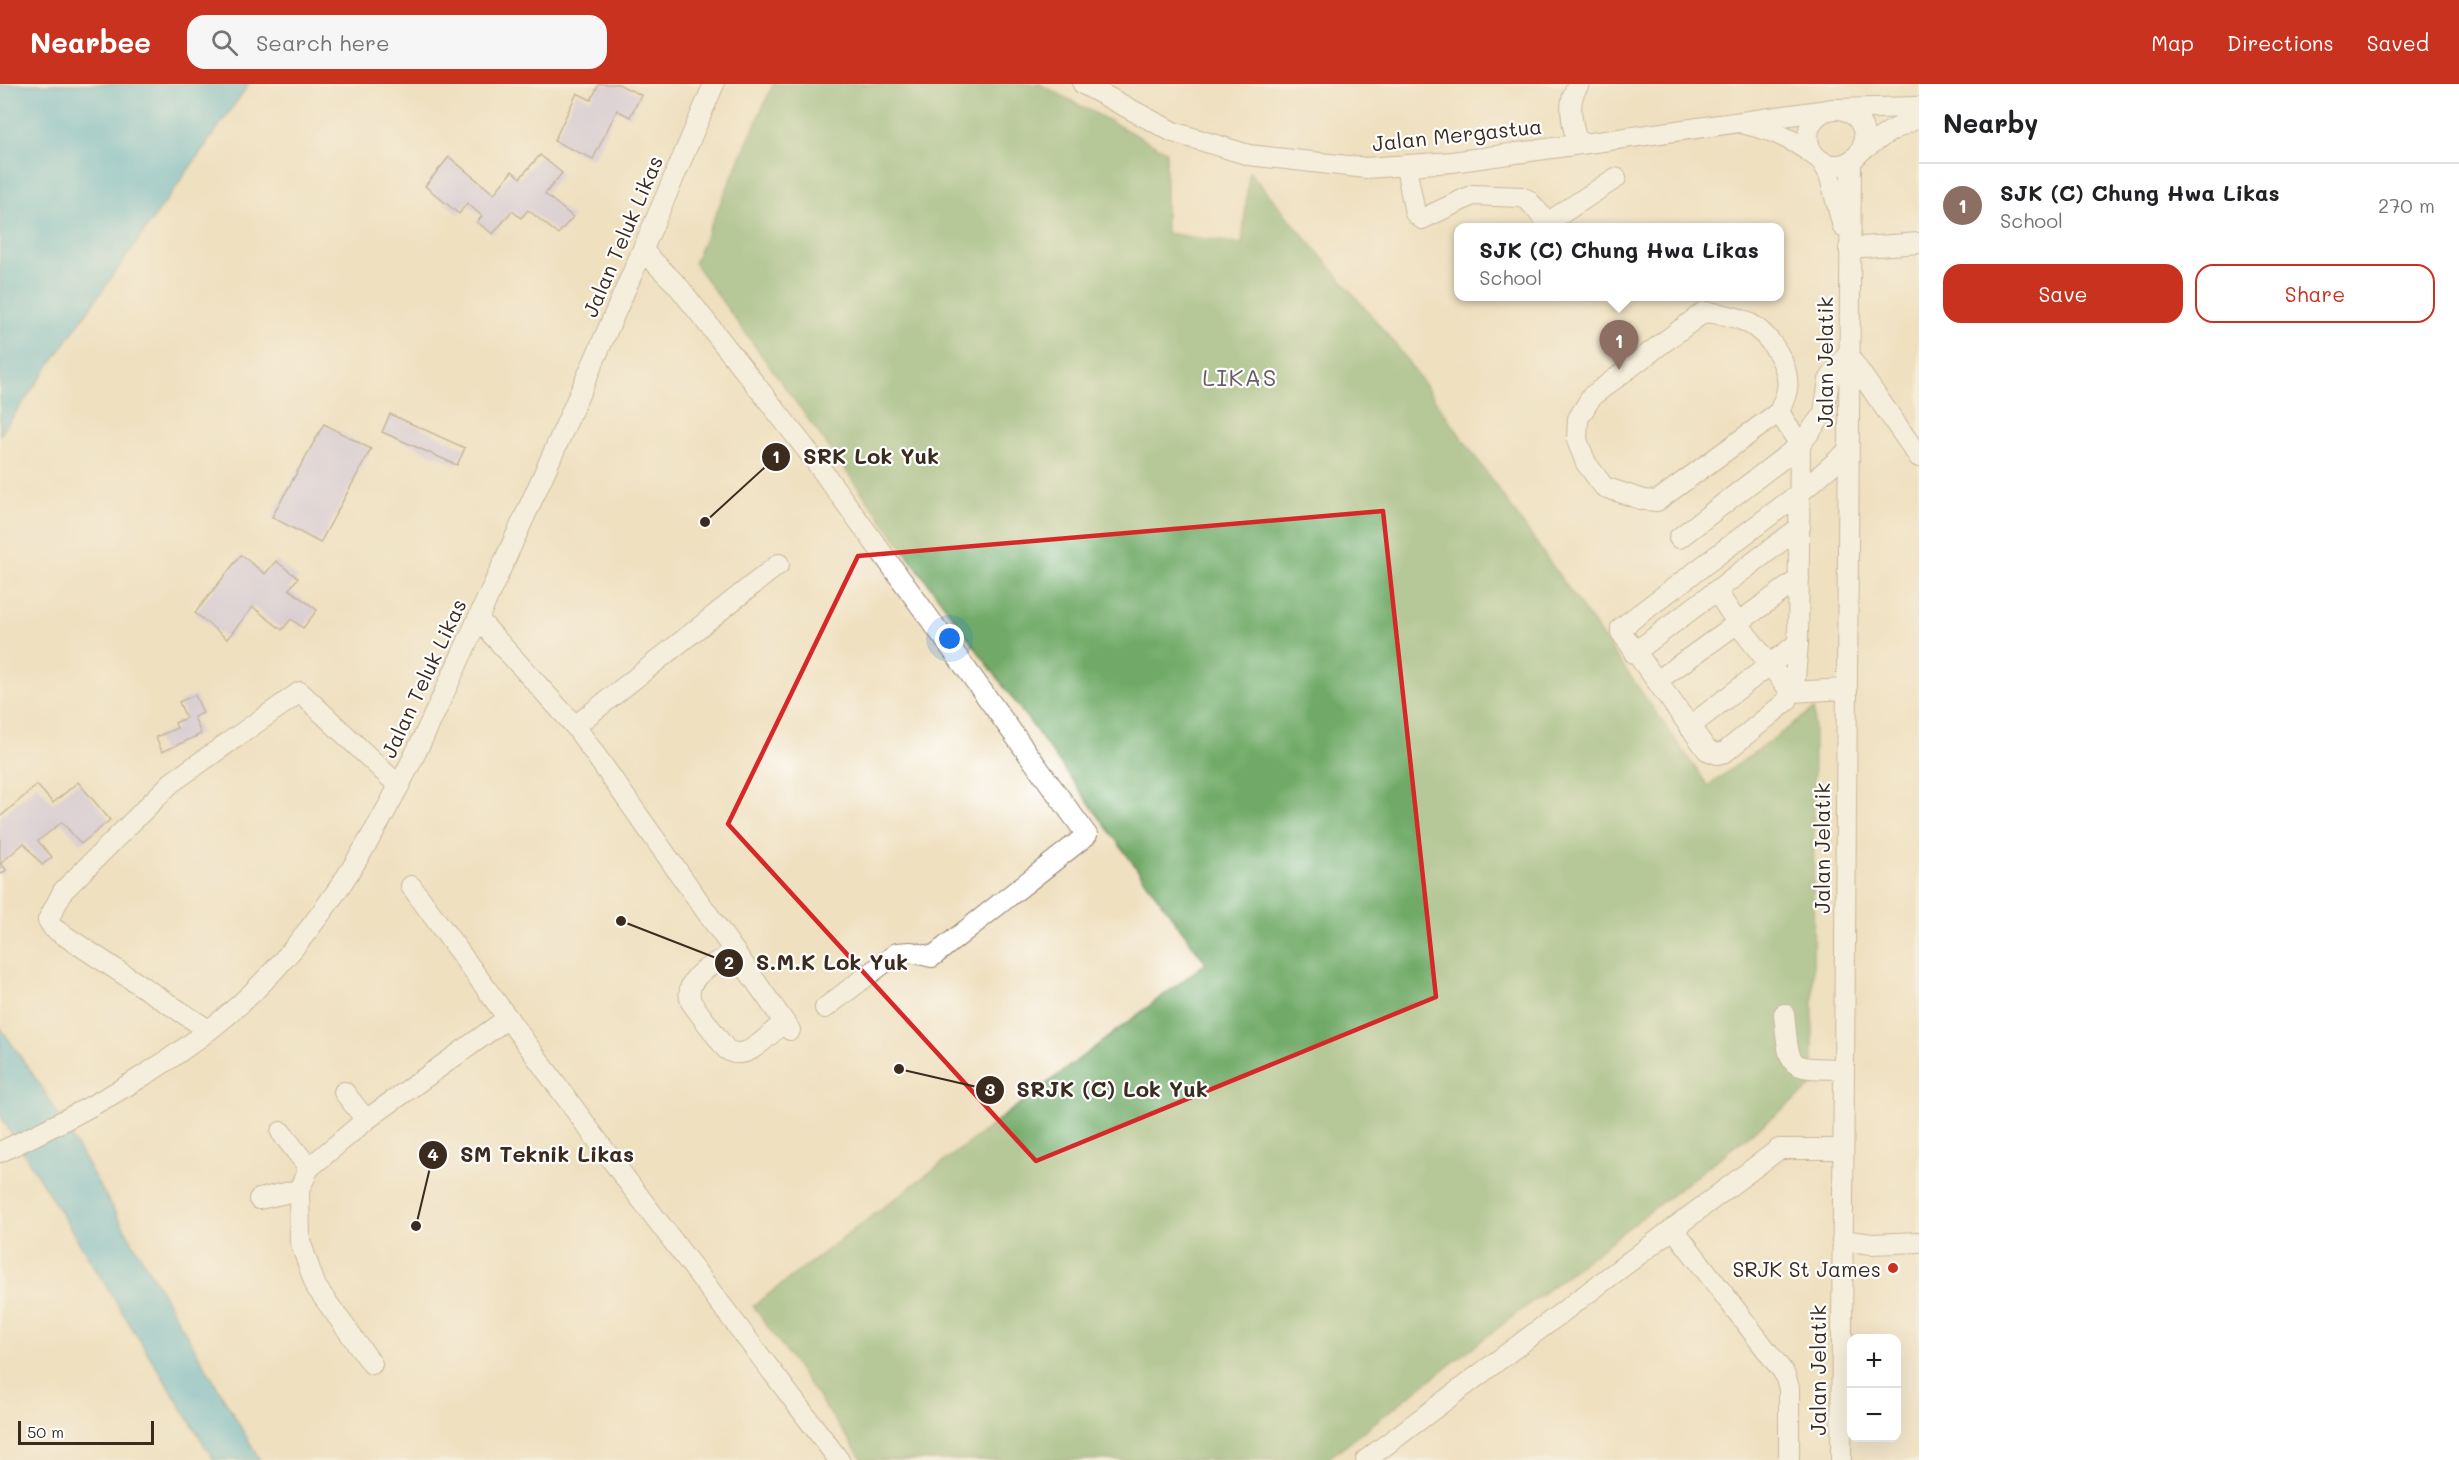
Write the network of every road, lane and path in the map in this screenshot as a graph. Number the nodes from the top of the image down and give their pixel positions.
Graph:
1 (714, 84) edge
2 (1083, 84) edge
3 (1579, 84) edge
4 (1919, 106) edge
5 (1833, 109) junction
6 (1919, 117) edge
7 (1742, 123) junction
8 (1577, 144) junction
9 (1856, 156) junction
10 (1819, 159) junction
11 (1406, 167) junction
12 (1616, 178) dead end
13 (1849, 243) junction
14 (1919, 243) edge
15 (643, 251) junction
16 (1848, 354) junction
17 (1779, 411) junction
18 (1800, 445) junction
19 (1848, 451) junction
20 (1919, 457) edge
21 (1801, 492) junction
22 (1800, 527) junction
23 (1679, 538) dead end
24 (779, 564) dead end
25 (1799, 579) junction
26 (1717, 592) junction
27 (478, 619) junction
28 (1738, 624) junction
29 (1798, 643) junction
30 (1634, 653) junction
31 (1770, 666) junction
32 (1657, 681) junction
33 (1846, 689) junction
34 (1791, 692) junction
35 (575, 726) junction
36 (1689, 727) junction
37 (399, 786) junction
38 (411, 886) dead end
39 (735, 952) junction
40 (825, 1008) dead end
41 (1784, 1014) dead end
42 (508, 1018) junction
43 (207, 1029) junction
44 (1843, 1069) junction
45 (344, 1092) dead end
46 (366, 1120) junction
47 (281, 1132) dead end
48 (7, 1149) edge
49 (1843, 1149) junction
50 (309, 1167) junction
51 (299, 1190) junction
52 (259, 1199) dead end
53 (1673, 1228) junction
54 (1842, 1240) junction
55 (1919, 1242) edge
56 (372, 1364) dead end
57 (839, 1460) edge
58 (1366, 1460) edge
59 (1789, 1460) edge
60 (1841, 1460) edge

1 - 15 street, Jalan Teluk Likas
2 - 11 street, Jalan Mergastua
3 - 8 street
4 - 5 street, Jalan Mergastua
5 - 7 street, Jalan Mergastua
5 - 9 street
5 - 10 street
6 - 9 street
7 - 8 street, Jalan Mergastua
7 - 10 street, Jalan Mergastua
8 - 11 street, Jalan Mergastua
9 - 10 street
9 - 13 street, Jalan Jelatik
10 - 13 street, Jalan Jelatik
11 - 12 street
13 - 14 street
13 - 16 street, Jalan Jelatik
15 - 27 street, Jalan Teluk Likas
15 - 40 street
16 - 18 street
16 - 19 street, Jalan Jelatik
16 - 20 street
17 - 17 street
17 - 18 street
18 - 21 street
18 - 23 street
19 - 21 street
19 - 33 street, Jalan Jelatik
21 - 22 street
21 - 30 street
22 - 25 street
22 - 26 street
24 - 35 street
25 - 28 street
25 - 29 street
26 - 28 street
26 - 30 street
27 - 35 street
27 - 37 street, Jalan Teluk Likas
28 - 31 street
28 - 32 street
29 - 31 street
29 - 34 street
30 - 32 street
31 - 34 street
31 - 36 street
32 - 36 street
33 - 34 street
33 - 44 street, Jalan Jelatik
34 - 36 street
35 - 39 street
37 - 43 street, Jalan Teluk Likas
37 - 43 street
38 - 42 street
39 - 39 street
41 - 44 street
42 - 46 street
42 - 57 street
43 - 48 street, Jalan Teluk Likas
44 - 49 street, Jalan Jelatik
45 - 46 street
46 - 50 street
47 - 50 street
49 - 53 street
49 - 54 street, Jalan Jelatik
50 - 51 street
51 - 52 street
51 - 56 street
53 - 58 street
53 - 59 street
54 - 55 street
54 - 60 street, Jalan Jelatik

